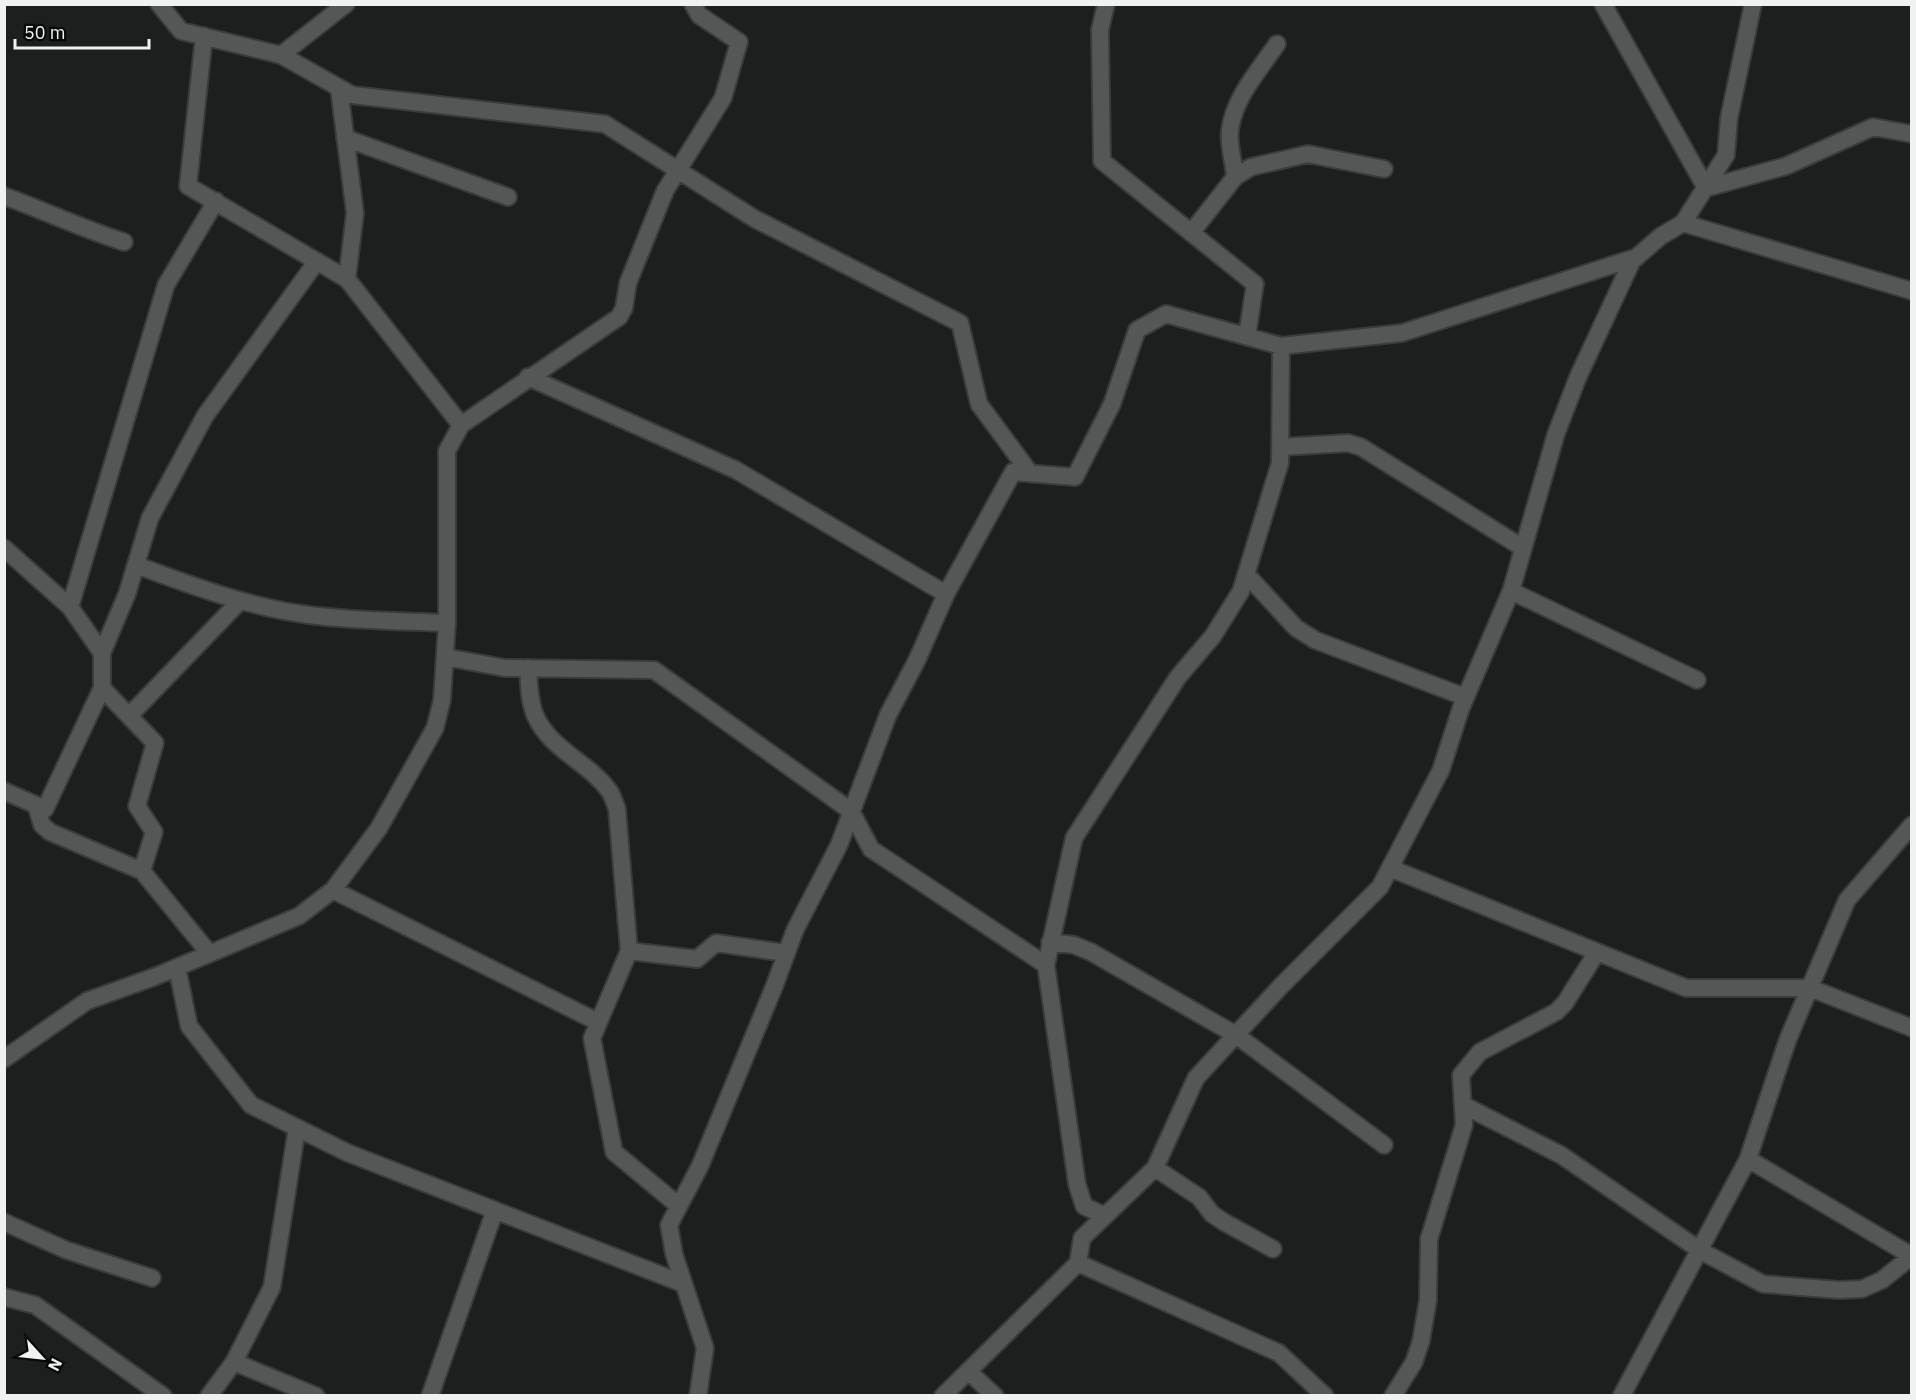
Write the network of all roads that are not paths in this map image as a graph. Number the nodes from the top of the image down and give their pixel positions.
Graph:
1 (159, 4) edge
2 (346, 4) edge
3 (693, 4) edge
4 (1106, 4) edge
5 (1603, 4) edge
6 (1754, 4) edge
7 (204, 36) junction
8 (1277, 44) dead end
9 (281, 55) junction
10 (339, 88) junction
11 (1911, 134) edge
12 (345, 138) junction
13 (1384, 169) dead end
14 (676, 170) junction
15 (1235, 177) junction
16 (1706, 188) junction
17 (4, 196) edge
18 (508, 197) dead end
19 (216, 201) junction
20 (1683, 223) junction
21 (1191, 233) junction
22 (124, 242) dead end
23 (1637, 257) junction
24 (317, 261) junction
25 (347, 279) junction
26 (1911, 291) edge
27 (1246, 336) junction
28 (1281, 346) junction
29 (528, 377) junction
30 (461, 425) junction
31 (1280, 447) junction
32 (1030, 474) junction
33 (4, 548) edge
34 (1523, 548) junction
35 (136, 566) junction
36 (1246, 574) junction
37 (1511, 591) junction
38 (946, 594) junction
39 (240, 601) junction
40 (70, 607) junction
41 (447, 623) junction
42 (102, 653) junction
43 (446, 657) junction
44 (528, 668) junction
45 (1697, 680) dead end
46 (102, 688) junction
47 (1465, 698) junction
48 (129, 716) junction
49 (4, 791) edge
50 (36, 805) junction
51 (851, 811) junction
52 (1911, 825) edge
53 (1390, 868) junction
54 (142, 871) junction
55 (333, 891) junction
56 (1050, 942) junction
57 (629, 951) junction
58 (1598, 951) junction
59 (786, 952) junction
60 (209, 953) junction
61 (1046, 966) junction
62 (177, 967) junction
63 (1810, 988) junction
64 (598, 1022) junction
65 (1911, 1028) edge
66 (1236, 1035) junction
67 (4, 1059) edge
68 (1463, 1105) junction
69 (297, 1128) junction
70 (1384, 1145) dead end
71 (1749, 1159) junction
72 (1155, 1168) junction
73 (679, 1206) junction
74 (495, 1210) junction
75 (1106, 1216) junction
76 (4, 1222) edge
77 (1273, 1249) dead end
78 (1701, 1251) junction
79 (1078, 1263) junction
80 (153, 1278) dead end
81 (684, 1284) junction
82 (4, 1297) edge
83 (234, 1362) junction
84 (968, 1371) junction
85 (163, 1395) edge
86 (210, 1395) edge
87 (316, 1395) edge
88 (430, 1395) edge
89 (698, 1395) edge
90 (943, 1395) edge
91 (994, 1395) edge
92 (1324, 1395) edge
93 (1393, 1395) edge
94 (1622, 1395) edge

1 - 7 street
2 - 9 street
3 - 14 street
4 - 21 street
5 - 16 street
6 - 16 street
7 - 9 street
7 - 19 street
8 - 15 street
9 - 10 street
10 - 12 street
10 - 14 street
11 - 16 street
12 - 18 street
12 - 25 street
13 - 15 street
14 - 29 street
14 - 32 street
15 - 21 street
16 - 20 street
17 - 22 street
19 - 24 street
19 - 40 street
20 - 23 street
20 - 26 street
21 - 27 street
23 - 28 street
23 - 34 street
24 - 25 street
24 - 35 street
25 - 30 street
27 - 28 street
27 - 32 street
28 - 31 street
29 - 30 street
29 - 38 street
30 - 41 street
31 - 34 street
31 - 36 street
32 - 38 street
33 - 40 street
34 - 37 street
35 - 39 street
35 - 42 street
36 - 47 street
36 - 56 street
37 - 45 street
37 - 47 street
38 - 51 street
39 - 41 street
39 - 48 street
40 - 42 street
41 - 43 street
42 - 46 street
43 - 44 street
43 - 55 street
44 - 51 street
44 - 57 street
46 - 48 street
46 - 50 street
47 - 53 street
48 - 54 street
49 - 50 street
50 - 54 street
51 - 59 street
51 - 61 street
52 - 63 street
53 - 58 street
53 - 66 street
54 - 60 street
55 - 60 street
55 - 64 street
56 - 61 street
56 - 66 street
57 - 59 street
57 - 64 street
58 - 63 street
58 - 68 street
59 - 73 street
60 - 62 street
61 - 75 street
62 - 67 street
62 - 69 street
63 - 65 street
63 - 71 street
64 - 73 street
66 - 70 street
66 - 72 street
68 - 78 street
68 - 93 street
69 - 74 street
69 - 83 street
71 - 78 street
71 - 78 street
72 - 75 street
72 - 77 street
73 - 81 street
74 - 81 street
74 - 88 street
75 - 79 street
76 - 80 street
78 - 94 street
79 - 84 street
79 - 92 street
81 - 89 street
82 - 85 street
83 - 86 street
83 - 87 street
84 - 90 street
84 - 91 street

